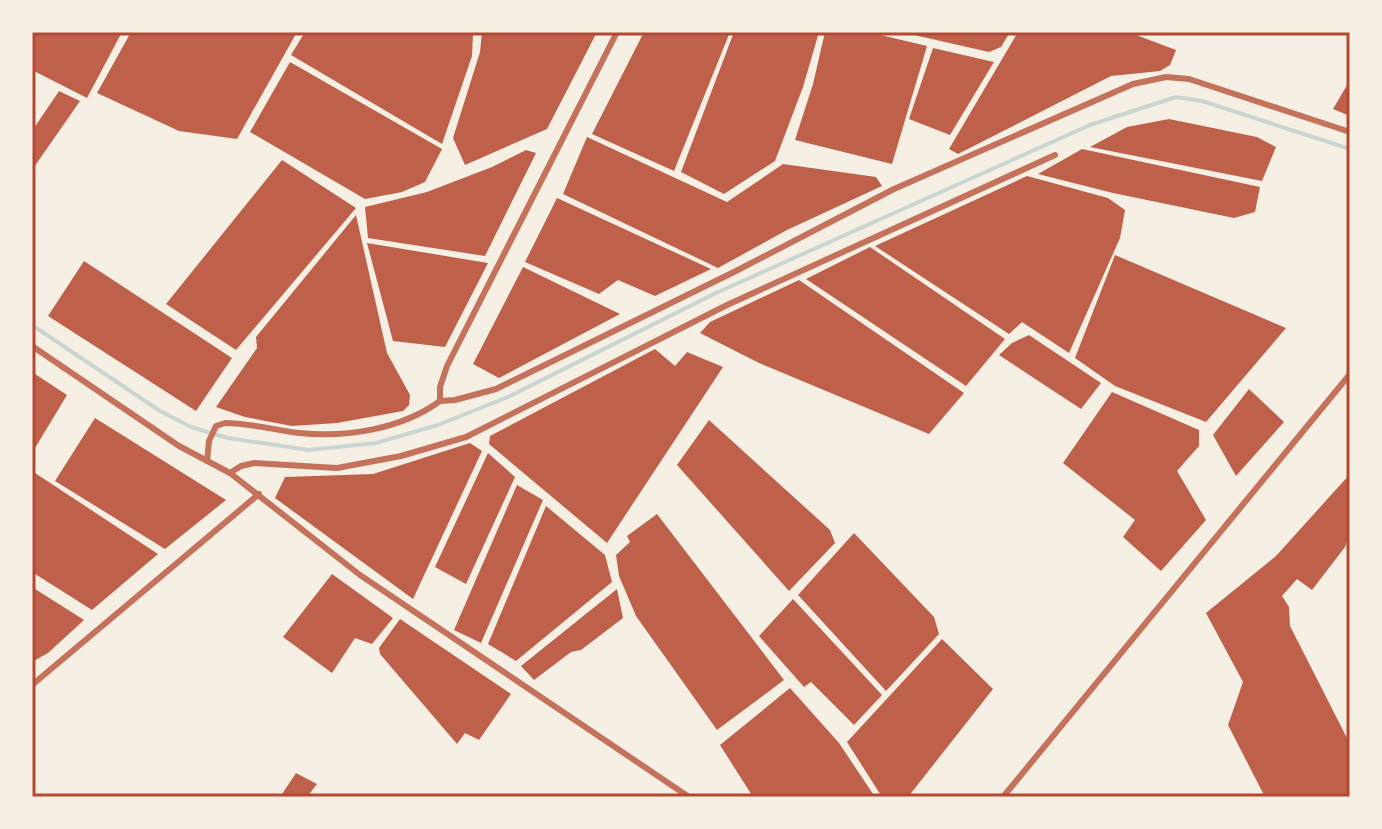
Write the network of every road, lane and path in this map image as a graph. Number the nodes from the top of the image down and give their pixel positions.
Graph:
1 (617, 32) edge
2 (1350, 132) edge
3 (1055, 155) dead end
4 (32, 346) edge
5 (1350, 374) edge
6 (440, 401) junction
7 (207, 461) junction
8 (230, 473) junction
9 (259, 494) junction
10 (32, 685) edge
11 (689, 797) edge
12 (1003, 797) edge

1 - 6 street
2 - 6 street
3 - 8 street
4 - 7 street
5 - 12 street
6 - 7 street
7 - 8 street
8 - 9 street
9 - 10 street
9 - 11 street

